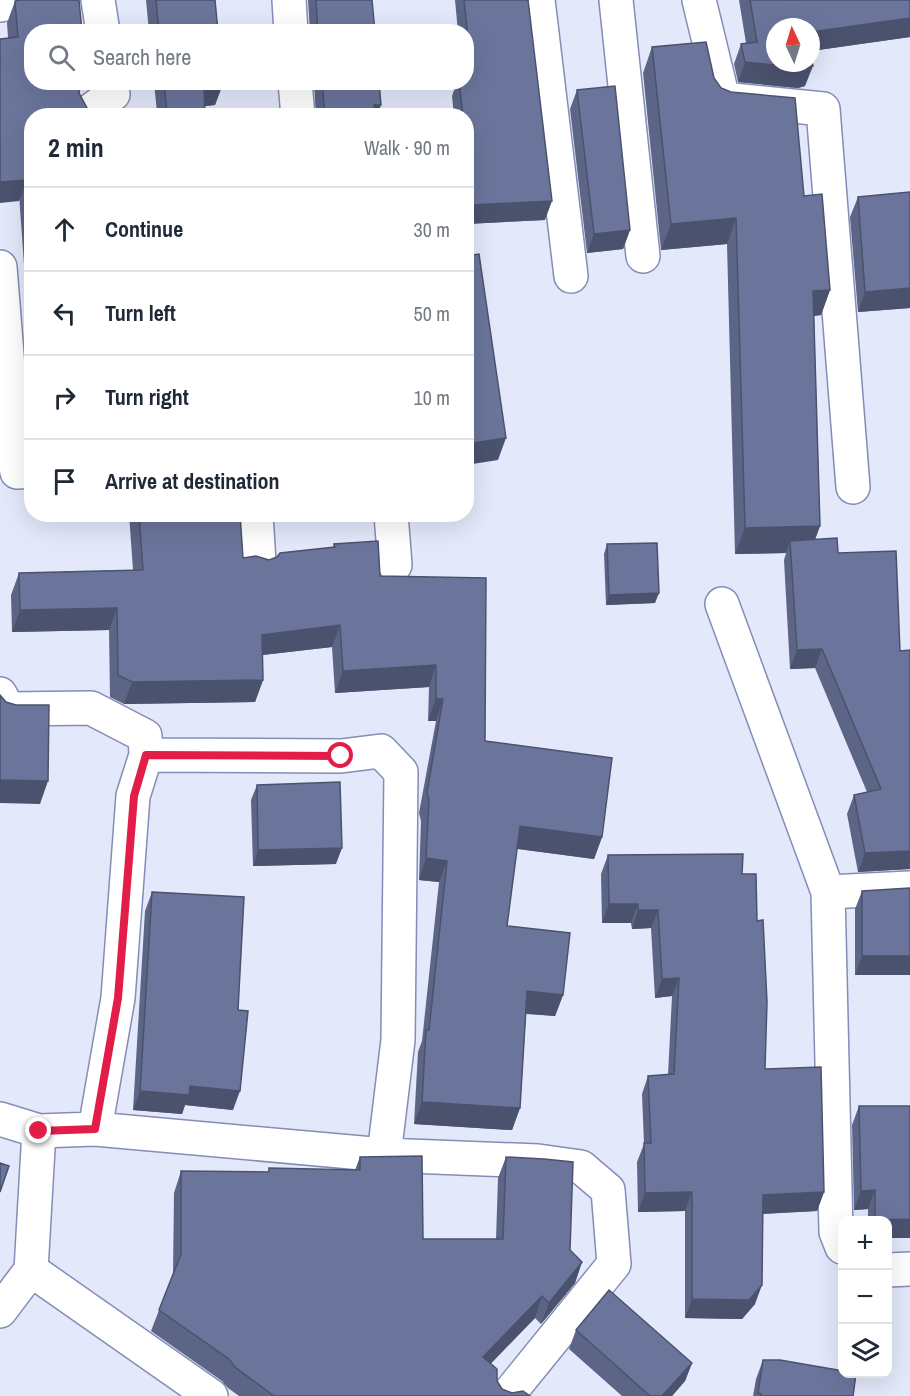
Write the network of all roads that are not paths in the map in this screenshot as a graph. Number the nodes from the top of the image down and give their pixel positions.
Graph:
1 (28, 0) edge
2 (98, 0) edge
3 (289, 0) edge
4 (538, 0) edge
5 (616, 0) edge
6 (699, 0) edge
7 (0, 5) edge
8 (102, 24) edge
9 (290, 24) edge
10 (112, 90) edge
11 (296, 90) edge
12 (94, 108) edge
13 (297, 108) edge
14 (642, 256) dead end
15 (0, 267) edge
16 (571, 276) dead end
17 (24, 472) edge
18 (853, 487) dead end
19 (256, 522) edge
20 (392, 522) edge
21 (259, 563) edge
22 (395, 565) dead end
23 (723, 604) dead end
24 (0, 694) edge
25 (146, 755) junction
26 (910, 888) edge
27 (828, 892) junction
28 (0, 1119) edge
29 (95, 1129) junction
30 (39, 1131) junction
31 (384, 1155) junction
32 (838, 1236) edge
33 (910, 1269) edge
34 (31, 1270) junction
35 (892, 1270) edge
36 (0, 1311) edge
37 (211, 1396) edge
38 (507, 1396) edge

1 - 7 street
2 - 8 street
3 - 9 street
4 - 16 street
5 - 14 street
6 - 18 street
10 - 12 street
11 - 13 street
15 - 17 street
19 - 21 street
20 - 22 street
23 - 27 street
24 - 25 street
25 - 29 street
25 - 31 street
26 - 27 street
27 - 32 street
28 - 30 street
29 - 30 street
29 - 31 street
30 - 34 street
31 - 38 street
33 - 35 street
34 - 36 street
34 - 37 street

